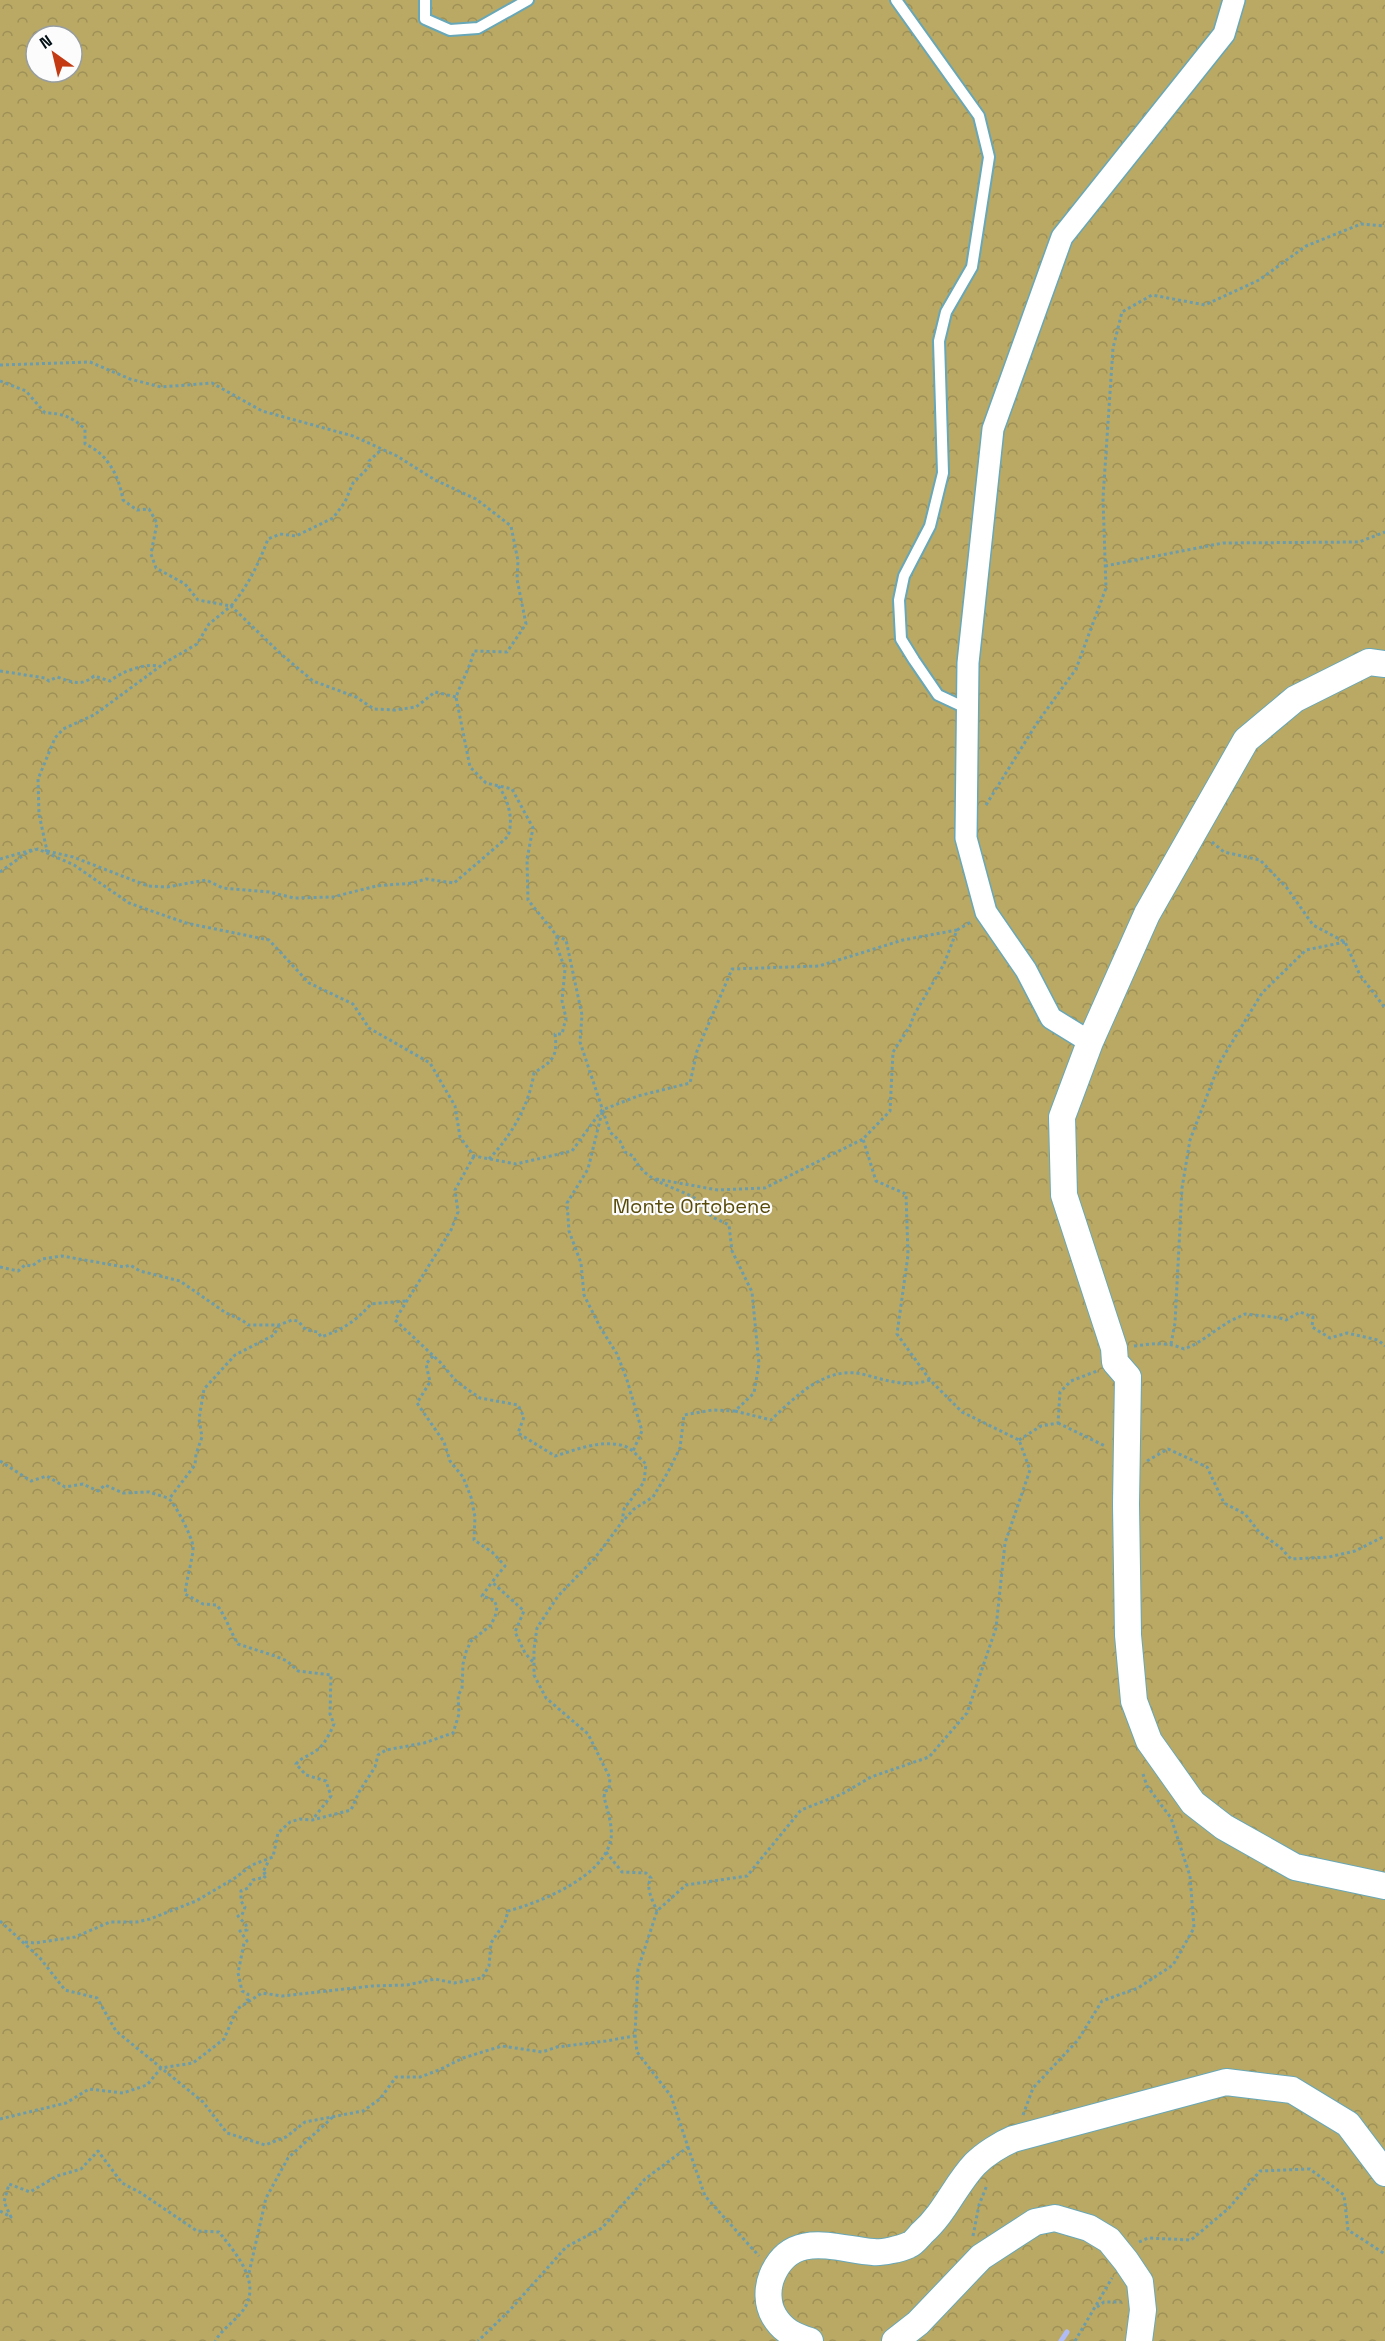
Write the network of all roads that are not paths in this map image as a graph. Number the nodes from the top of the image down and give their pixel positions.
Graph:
1 (425, 0) edge
2 (528, 0) edge
3 (896, 0) edge
4 (1234, 0) edge
5 (1385, 664) edge
6 (968, 709) junction
7 (1090, 1042) junction
8 (1385, 1886) edge
9 (1385, 2173) edge
10 (810, 2341) edge
11 (895, 2341) edge
12 (1139, 2341) edge

1 - 2 lane
3 - 6 lane
4 - 6 street
5 - 7 street
6 - 7 street
7 - 8 street
9 - 10 street
11 - 12 street

